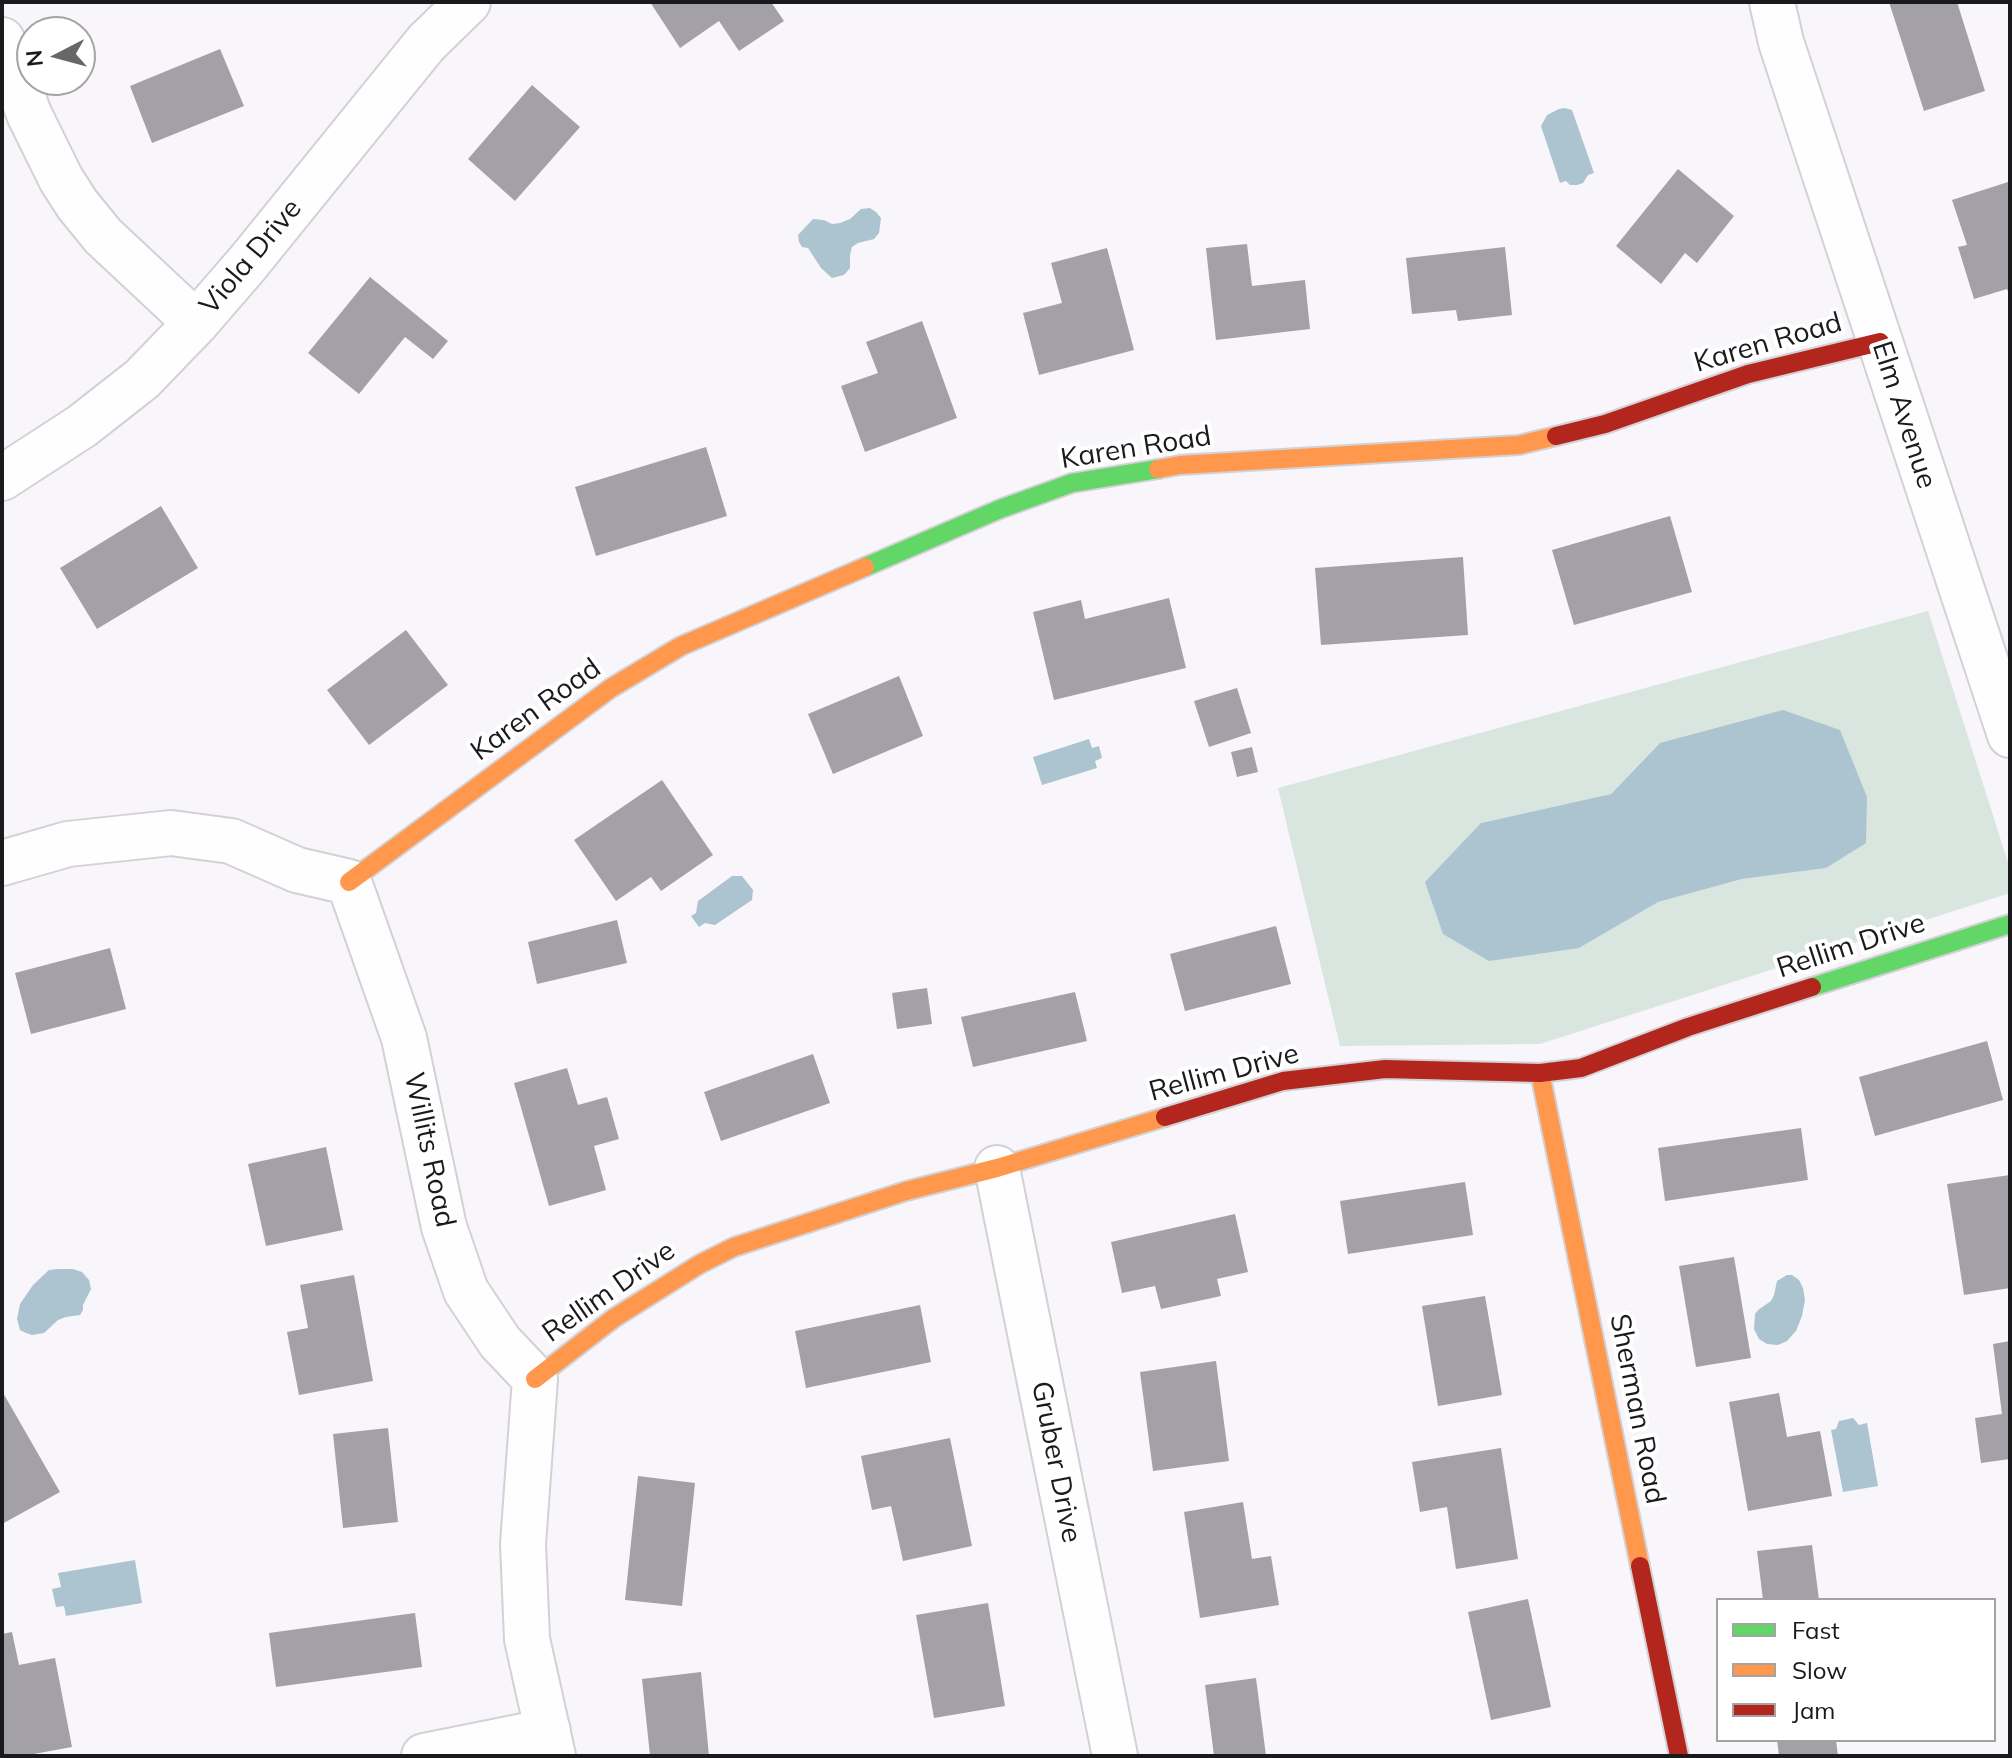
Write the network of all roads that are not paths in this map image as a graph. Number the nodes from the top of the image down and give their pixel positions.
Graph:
1 (468, 2) edge
2 (1772, 2) edge
3 (2, 40) edge
4 (196, 323) junction
5 (1880, 342) junction
6 (2, 478) edge
7 (2010, 735) edge
8 (2, 863) edge
9 (349, 882) junction
10 (2010, 924) edge
11 (1540, 1073) junction
12 (997, 1168) junction
13 (535, 1379) junction
14 (550, 1744) edge
15 (424, 1756) edge
16 (1115, 1756) edge
17 (1679, 1756) edge

1 - 4 street, Viola Drive
2 - 5 street, Elm Avenue
3 - 4 street
4 - 6 street, Viola Drive
5 - 7 street, Elm Avenue
5 - 9 street, Karen Road
8 - 9 street
9 - 13 street, Willits Road
10 - 11 street, Rellim Drive
11 - 12 street, Rellim Drive
11 - 17 street, Sherman Road
12 - 13 street, Rellim Drive
12 - 16 street, Gruber Drive
13 - 14 street
14 - 15 street

